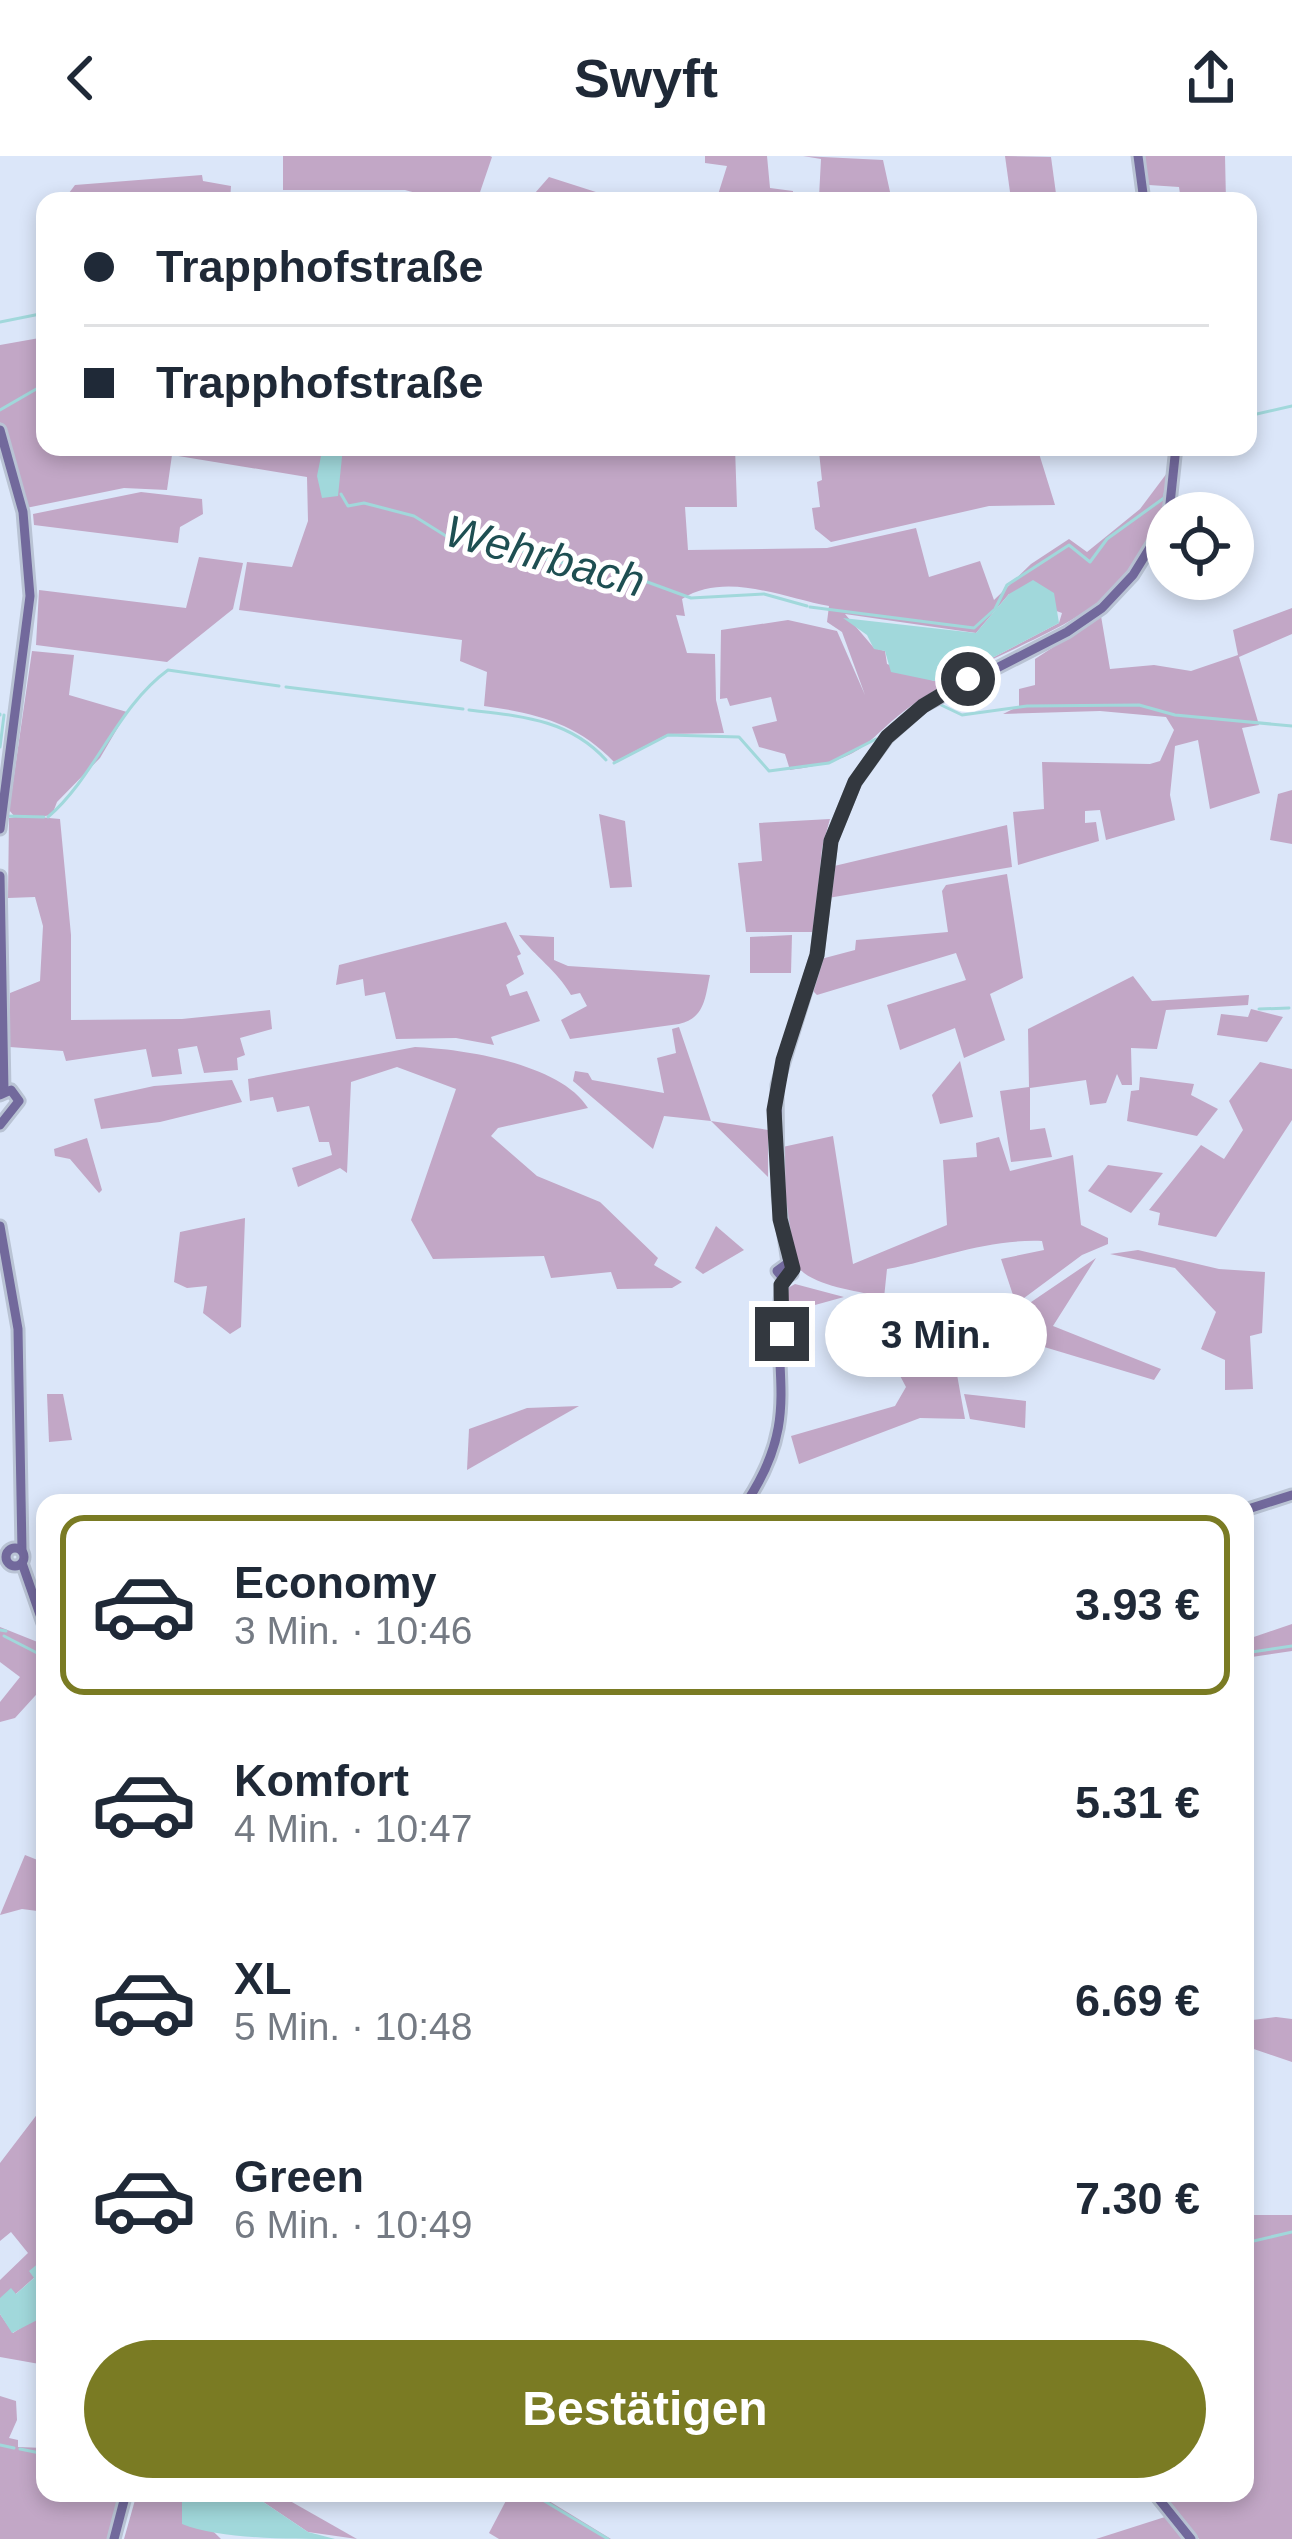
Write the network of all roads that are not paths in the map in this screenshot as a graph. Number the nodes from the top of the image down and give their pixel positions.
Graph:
1 (1138, 156) edge
2 (1143, 192) edge
3 (0, 430) edge
4 (1176, 456) edge
5 (1172, 492) edge
6 (1146, 554) edge
7 (0, 829) edge
8 (0, 876) edge
9 (5, 1092) edge
10 (2, 1109) edge
11 (0, 1125) edge
12 (0, 1226) edge
13 (751, 1494) edge
14 (1292, 1495) edge
15 (1254, 1507) edge
16 (11, 1555) edge
17 (36, 1608) edge
18 (124, 2502) edge
19 (1161, 2502) edge
20 (114, 2539) edge
21 (1191, 2539) edge

1 - 2 street
3 - 7 street
4 - 5 street
6 - 13 street
8 - 9 street
9 - 10 street
10 - 11 street
12 - 16 street
14 - 15 street
16 - 17 street
18 - 20 street
19 - 21 street

